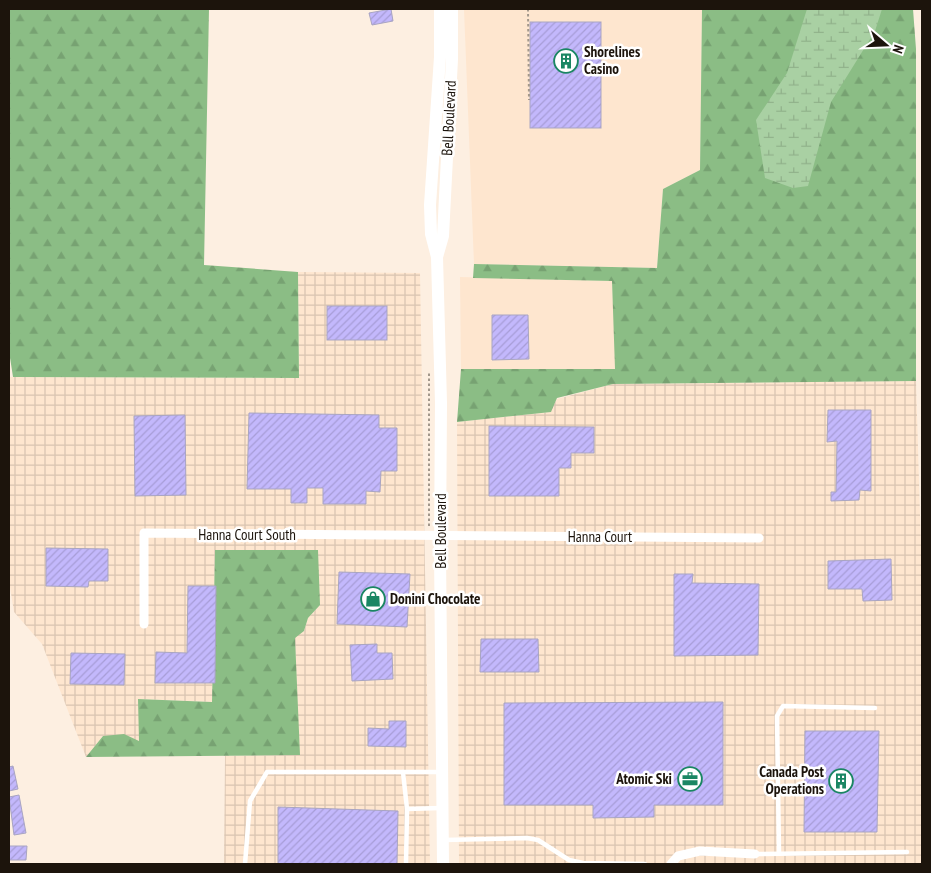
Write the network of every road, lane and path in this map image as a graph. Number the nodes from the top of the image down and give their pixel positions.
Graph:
1 (440, 9) edge
2 (452, 9) edge
3 (528, 9) edge
4 (529, 100) dead end
5 (437, 257) junction
6 (429, 369) dead end
7 (429, 528) dead end
8 (440, 536) junction
9 (759, 538) dead end
10 (144, 624) dead end
11 (875, 708) dead end
12 (403, 772) junction
13 (442, 772) junction
14 (442, 808) junction
15 (407, 809) junction
16 (442, 840) junction
17 (906, 852) dead end
18 (779, 853) junction
19 (755, 854) joint
20 (245, 864) edge
21 (406, 864) edge
22 (443, 864) edge
23 (645, 864) edge
24 (671, 864) edge

1 - 5 main road, Bell Boulevard
2 - 5 main road, Bell Boulevard
3 - 4 path
5 - 8 main road, Bell Boulevard
6 - 7 path
8 - 9 street, Hanna Court
8 - 10 street, Hanna Court South
8 - 13 main road, Bell Boulevard
11 - 18 lane
12 - 13 lane
12 - 15 lane
12 - 20 lane
13 - 14 main road, Bell Boulevard
14 - 15 lane
14 - 16 main road, Bell Boulevard
15 - 21 lane
16 - 22 main road, Bell Boulevard
16 - 23 lane
17 - 18 lane
18 - 19 lane
19 - 24 street

